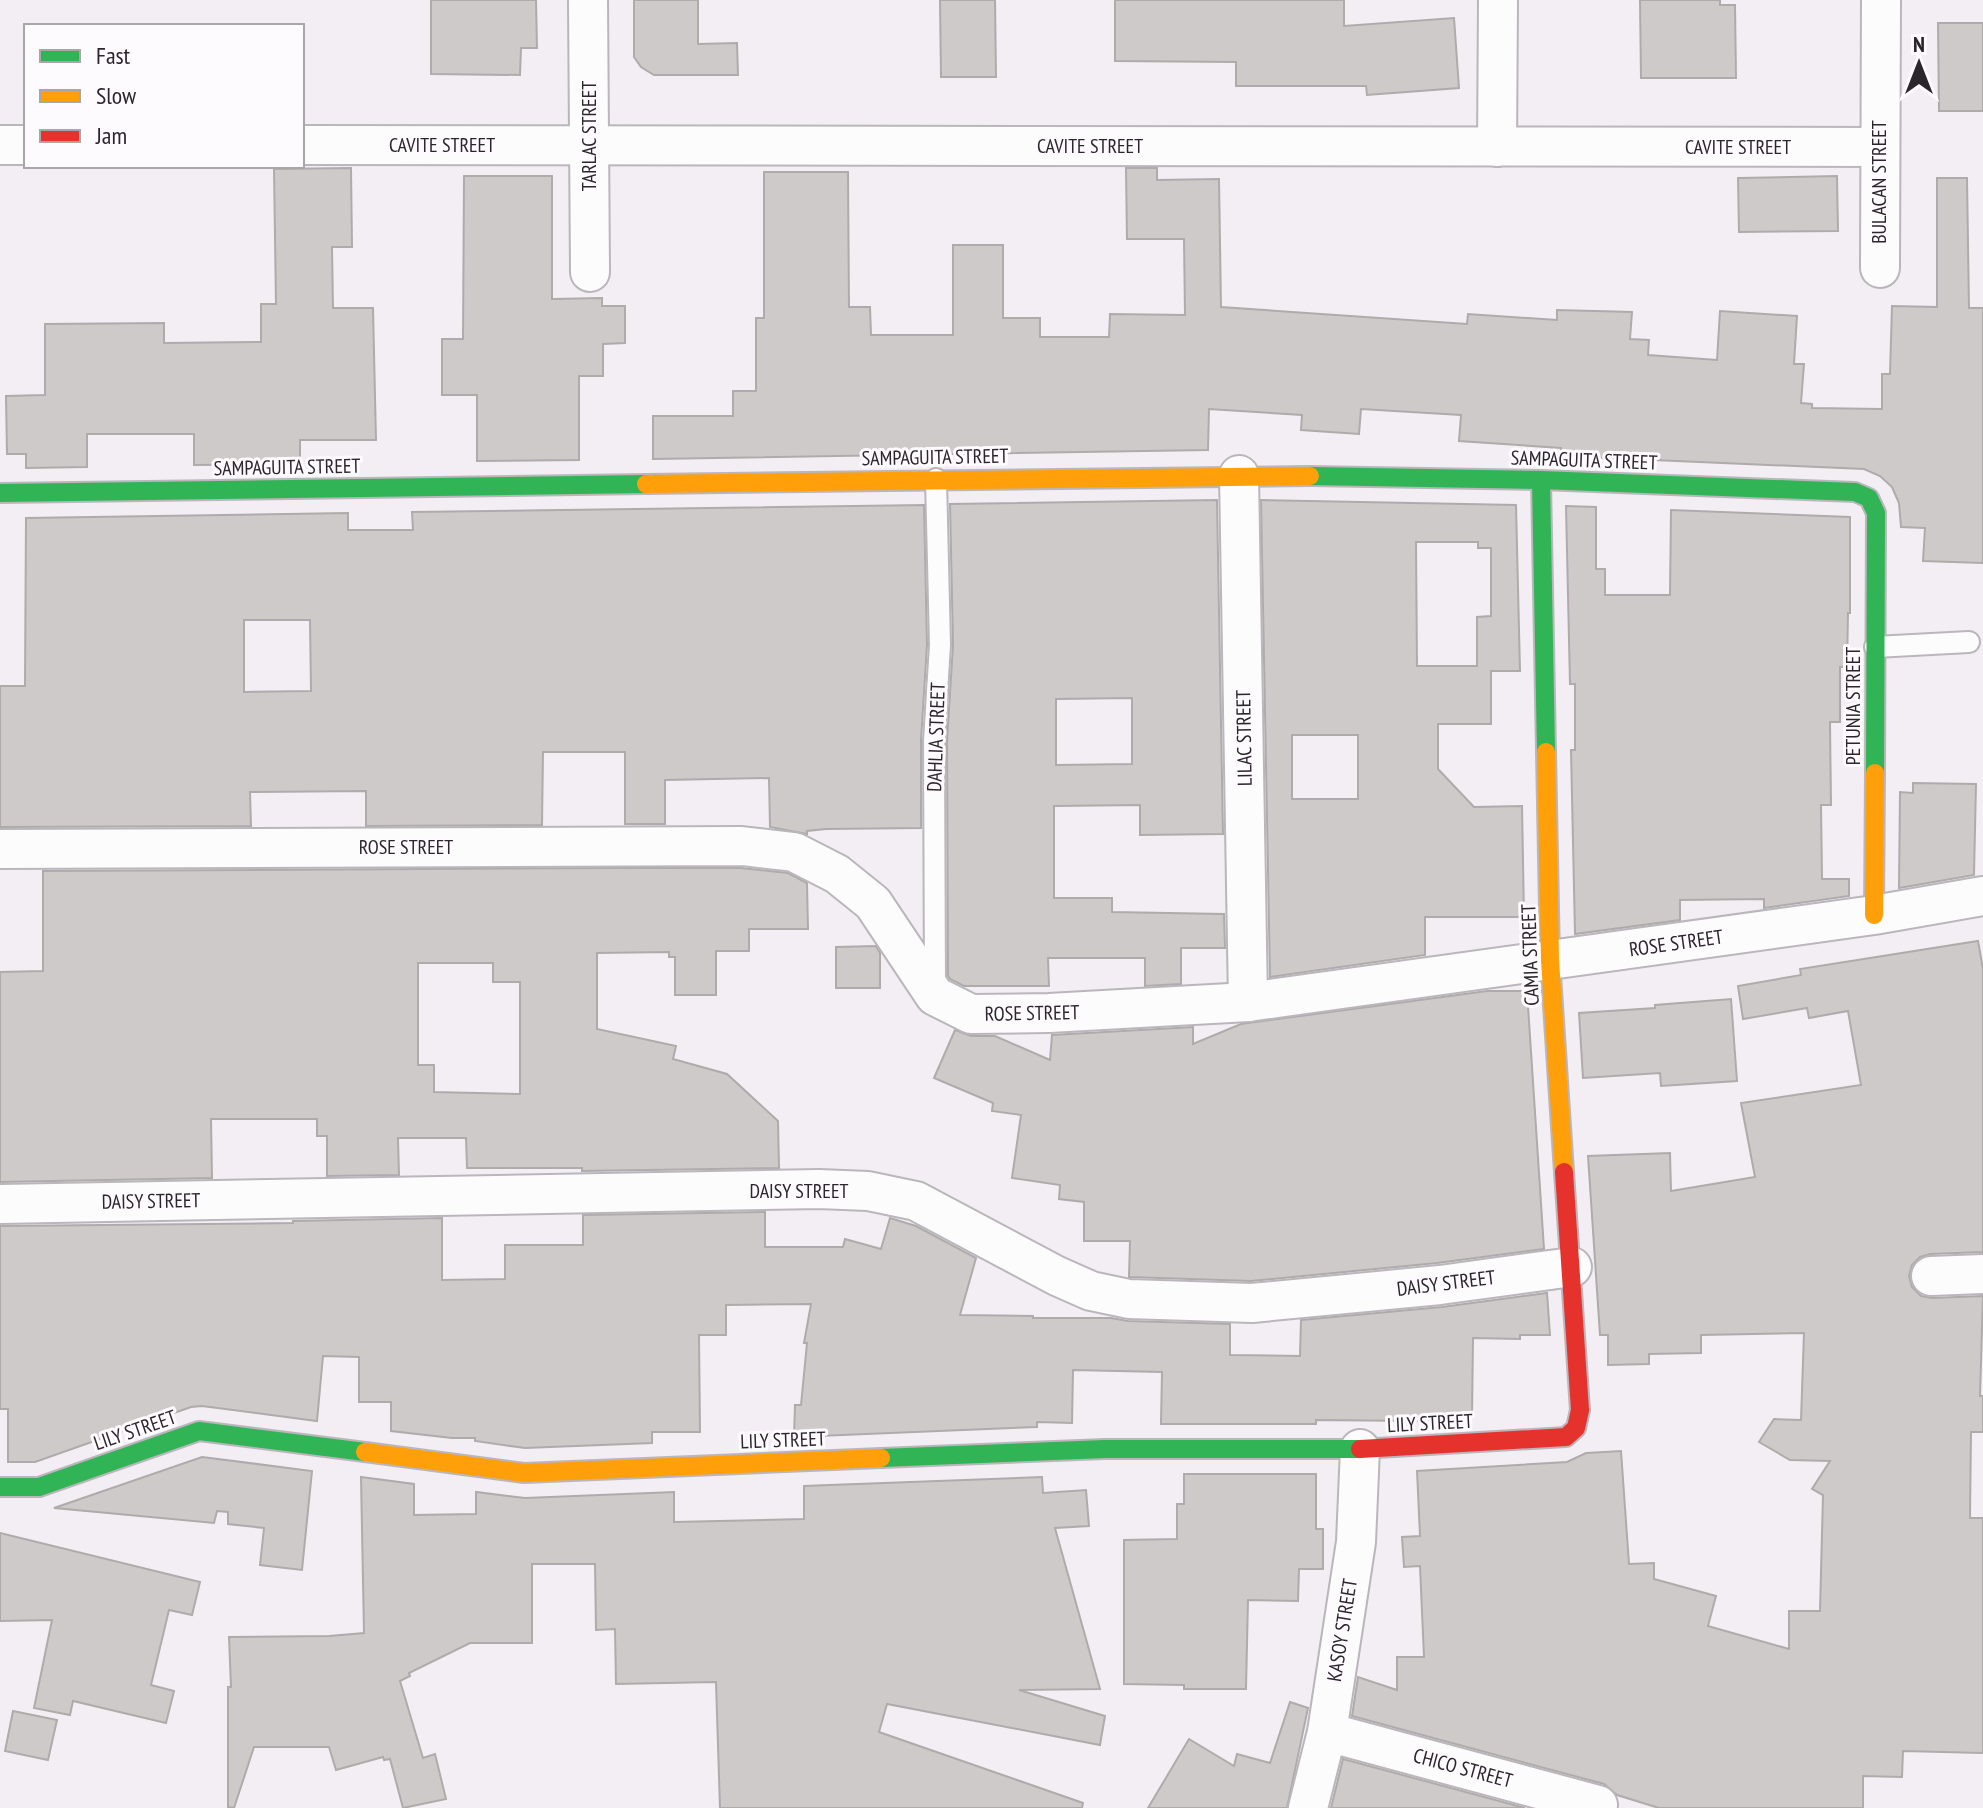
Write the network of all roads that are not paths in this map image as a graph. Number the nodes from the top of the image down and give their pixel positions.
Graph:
1 (588, 0) edge
2 (1498, 0) edge
3 (1881, 0) edge
4 (0, 145) edge
5 (24, 145) edge
6 (304, 145) edge
7 (590, 145) junction
8 (1497, 147) junction
9 (1879, 147) junction
10 (1880, 268) dead end
11 (590, 272) dead end
12 (1239, 475) junction
13 (936, 479) junction
14 (1541, 480) junction
15 (0, 493) edge
16 (1869, 498) joint
17 (1969, 642) dead end
18 (1875, 647) junction
19 (0, 849) edge
20 (1983, 896) edge
21 (1874, 915) junction
22 (1550, 960) junction
23 (935, 996) junction
24 (1248, 1002) junction
25 (0, 1204) edge
26 (1572, 1267) junction
27 (1983, 1274) edge
28 (1931, 1276) dead end
29 (1576, 1428) joint
30 (1360, 1449) junction
31 (0, 1487) edge
32 (1327, 1732) junction
33 (1598, 1805) dead end
34 (1308, 1808) edge

1 - 7 street, TARLAC STREET
2 - 8 street
3 - 9 street, BULACAN STREET
4 - 5 street
6 - 7 street, CAVITE STREET
7 - 8 street, CAVITE STREET
7 - 11 street, TARLAC STREET
8 - 9 street, CAVITE STREET
9 - 10 street, BULACAN STREET
12 - 13 street, SAMPAGUITA STREET
12 - 14 street, SAMPAGUITA STREET
12 - 24 street, LILAC STREET
13 - 15 street, SAMPAGUITA STREET
13 - 23 lane, DAHLIA STREET
14 - 16 street, SAMPAGUITA STREET
14 - 22 street, CAMIA STREET
16 - 18 street, PETUNIA STREET
17 - 18 lane
18 - 21 street, PETUNIA STREET
19 - 23 street, ROSE STREET
20 - 21 street, ROSE STREET
21 - 22 street, ROSE STREET
22 - 24 street, ROSE STREET
22 - 26 street, CAMIA STREET
23 - 24 street, ROSE STREET
25 - 26 street, DAISY STREET
26 - 29 street, CAMIA STREET
27 - 28 street
29 - 30 street, LILY STREET
30 - 31 street, LILY STREET
30 - 32 street, KASOY STREET
32 - 33 street, CHICO STREET
32 - 34 street, KASOY STREET

